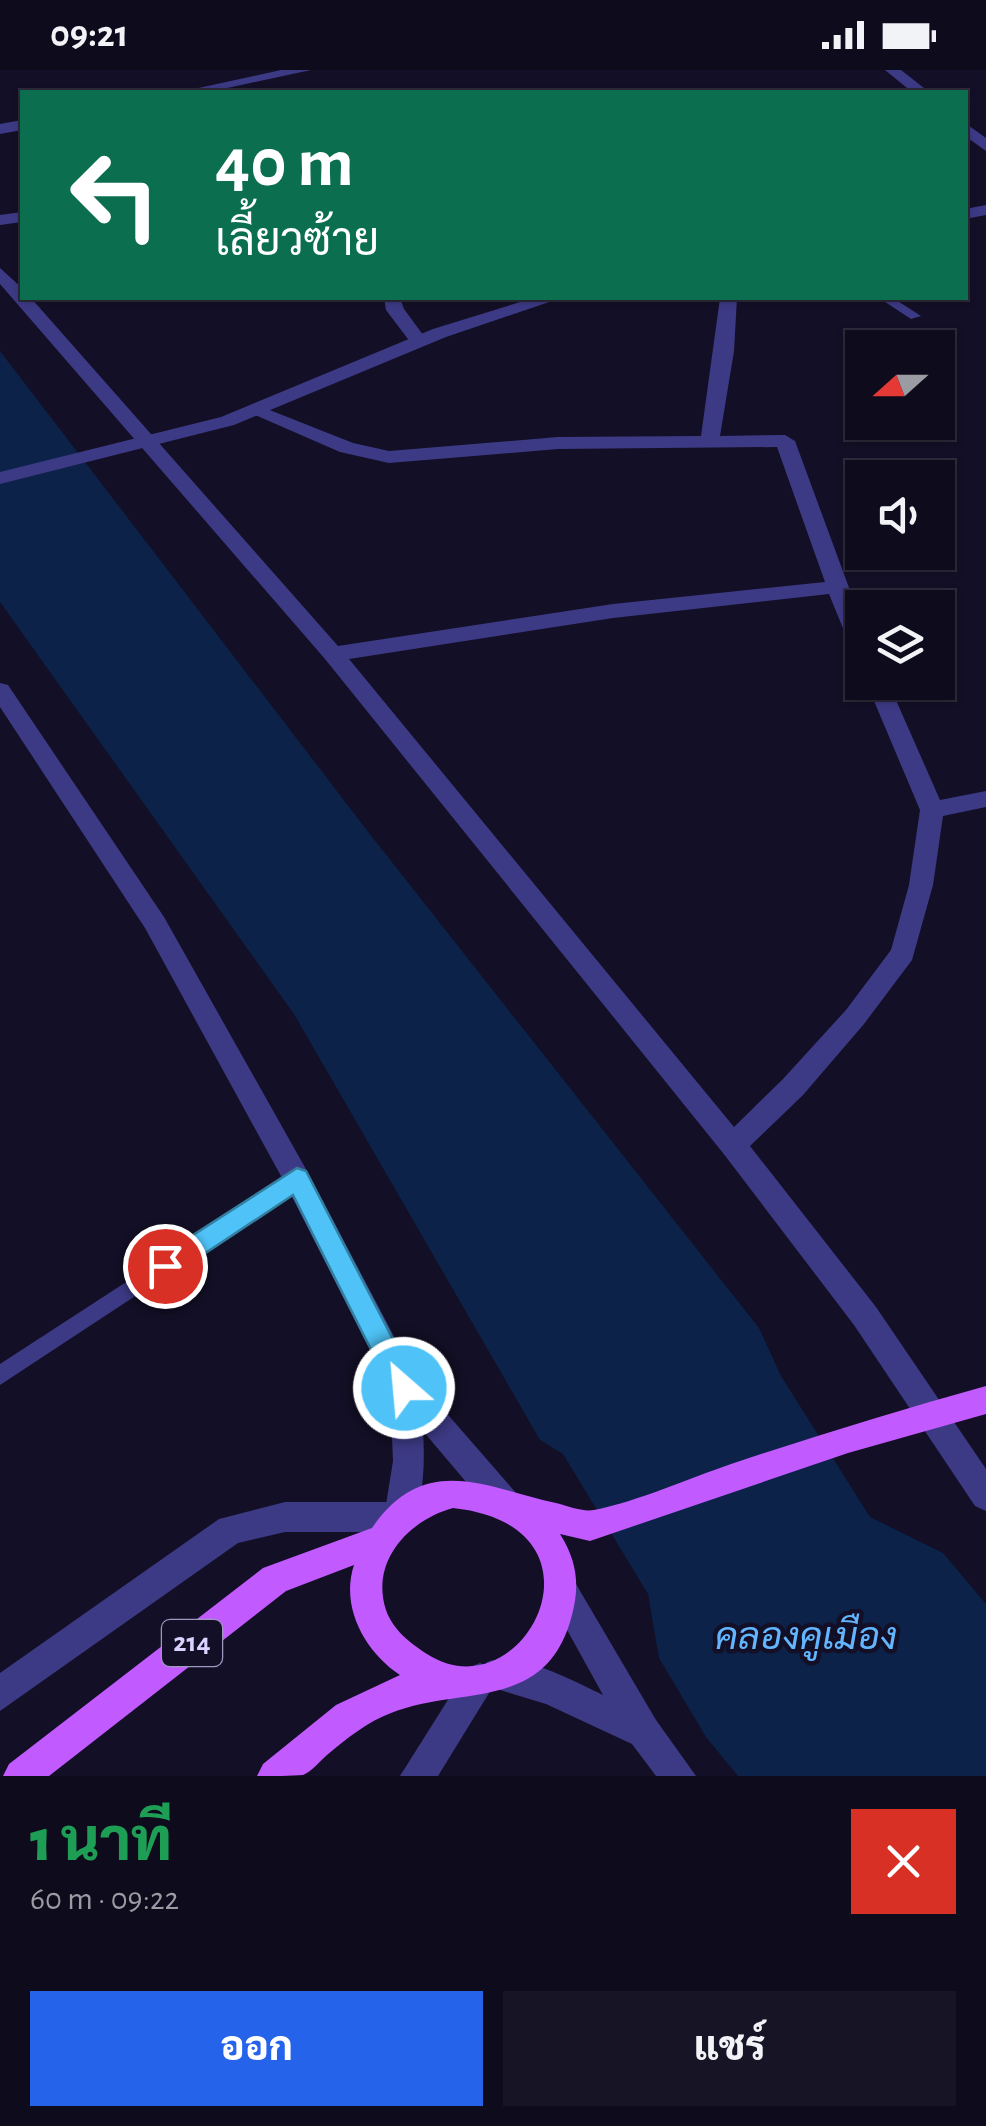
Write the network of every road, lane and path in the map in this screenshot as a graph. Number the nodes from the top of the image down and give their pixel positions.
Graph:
1 (304, 70) edge
2 (892, 70) edge
3 (199, 90) edge
4 (918, 90) edge
5 (0, 274) edge
6 (20, 297) edge
7 (23, 300) edge
8 (392, 300) edge
9 (545, 300) edge
10 (729, 300) edge
11 (888, 300) edge
12 (915, 316) dead end
13 (417, 339) junction
14 (255, 411) junction
15 (710, 440) junction
16 (150, 445) junction
17 (0, 478) edge
18 (836, 588) junction
19 (845, 609) edge
20 (333, 654) junction
21 (0, 690) edge
22 (885, 700) edge
23 (986, 798) edge
24 (932, 810) junction
25 (733, 1146) junction
26 (297, 1178) junction
27 (0, 1376) edge
28 (404, 1388) junction
29 (986, 1400) edge
30 (932, 1416) junction
31 (986, 1496) edge
32 (512, 1506) junction
33 (590, 1526) junction
34 (390, 1528) junction
35 (561, 1584) junction
36 (475, 1678) junction
37 (0, 1694) edge
38 (644, 1732) junction
39 (21, 1776) edge
40 (275, 1776) edge
41 (418, 1776) edge
42 (678, 1776) edge

1 - 3 street
2 - 4 street
5 - 6 street
7 - 16 street
8 - 13 street
9 - 13 street
10 - 15 street
11 - 12 lane
13 - 14 street
14 - 15 street
14 - 16 street
15 - 18 street
16 - 17 street
16 - 20 street
18 - 19 street
18 - 20 street
20 - 25 street
21 - 26 street
22 - 24 street
23 - 24 street
24 - 25 street
25 - 30 street
26 - 27 lane
26 - 28 street
28 - 32 street
28 - 34 street
29 - 30 main road
30 - 31 street
30 - 33 main road
32 - 33 main road
32 - 34 main road
32 - 35 main road
33 - 35 main road
34 - 36 main road
34 - 37 street
34 - 39 main road, 214
35 - 36 main road
35 - 38 street
36 - 38 street
36 - 40 main road
36 - 41 street
38 - 42 street

